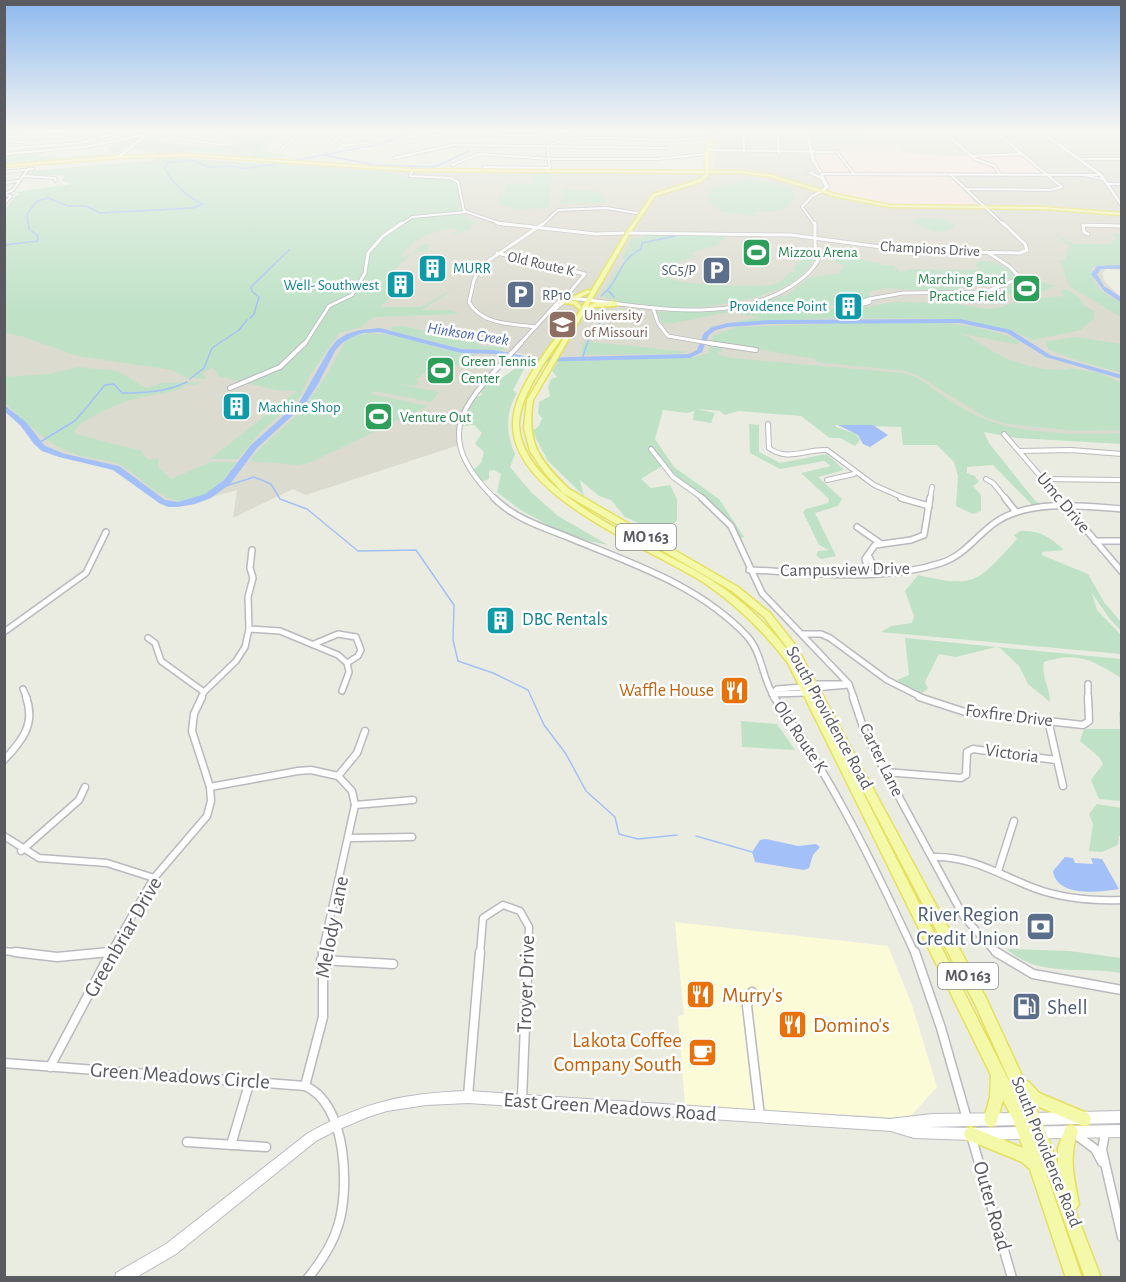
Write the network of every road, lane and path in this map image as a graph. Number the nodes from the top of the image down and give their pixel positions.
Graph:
1 (461, 191) edge
2 (659, 191) edge
3 (664, 191) edge
4 (822, 191) joint
5 (968, 191) edge
6 (1112, 191) edge
7 (4, 195) edge
8 (4, 204) edge
9 (984, 208) junction
10 (998, 208) junction
11 (1122, 208) edge
12 (466, 212) junction
13 (637, 213) junction
14 (1106, 213) junction
15 (1122, 216) edge
16 (1122, 226) edge
17 (539, 228) junction
18 (626, 233) junction
19 (1088, 234) dead end
20 (814, 237) junction
21 (987, 252) junction
22 (498, 253) junction
23 (591, 292) junction
24 (569, 299) junction
25 (869, 299) dead end
26 (584, 303) junction
27 (615, 303) junction
28 (653, 308) junction
29 (549, 314) junction
30 (536, 327) junction
31 (720, 343) joint
32 (756, 350) dead end
33 (543, 371) junction
34 (230, 388) dead end
35 (768, 424) dead end
36 (1004, 434) dead end
37 (651, 449) dead end
38 (1019, 451) junction
39 (1122, 454) edge
40 (854, 474) junction
41 (1042, 479) junction
42 (827, 480) dead end
43 (986, 480) dead end
44 (1122, 480) edge
45 (932, 487) dead end
46 (929, 506) junction
47 (1068, 508) junction
48 (1122, 509) edge
49 (1016, 512) junction
50 (857, 527) dead end
51 (106, 532) dead end
52 (1095, 541) junction
53 (1122, 541) edge
54 (880, 543) junction
55 (252, 550) dead end
56 (868, 555) junction
57 (749, 570) junction
58 (869, 572) junction
59 (877, 572) junction
60 (1122, 572) edge
61 (249, 629) junction
62 (4, 632) edge
63 (803, 634) junction
64 (148, 638) dead end
65 (314, 644) junction
66 (346, 663) junction
67 (849, 684) junction
68 (1088, 684) dead end
69 (809, 688) junction
70 (23, 689) dead end
71 (342, 691) dead end
72 (204, 692) junction
73 (772, 694) junction
74 (1048, 720) junction
75 (365, 732) dead end
76 (4, 760) edge
77 (1056, 760) junction
78 (885, 772) junction
79 (338, 776) junction
80 (1064, 786) dead end
81 (85, 787) dead end
82 (210, 788) junction
83 (413, 800) dead end
84 (356, 805) junction
85 (1014, 821) dead end
86 (4, 836) edge
87 (412, 837) dead end
88 (350, 838) junction
89 (21, 852) junction
90 (933, 857) junction
91 (998, 871) junction
92 (154, 878) junction
93 (1122, 900) edge
94 (4, 951) edge
95 (112, 952) junction
96 (321, 960) junction
97 (393, 964) dead end
98 (1122, 990) edge
99 (752, 992) dead end
100 (4, 1063) edge
101 (50, 1067) junction
102 (998, 1071) junction
103 (1014, 1072) junction
104 (250, 1082) junction
105 (305, 1086) junction
106 (468, 1097) junction
107 (522, 1101) junction
108 (1122, 1117) edge
109 (760, 1118) junction
110 (991, 1119) junction
111 (1034, 1119) junction
112 (1084, 1119) junction
113 (334, 1124) junction
114 (969, 1127) junction
115 (1028, 1129) junction
116 (1122, 1131) edge
117 (1071, 1132) junction
118 (1106, 1132) junction
119 (187, 1142) dead end
120 (231, 1145) junction
121 (266, 1148) dead end
122 (1037, 1167) junction
123 (1107, 1173) junction
124 (1074, 1221) junction
125 (1122, 1237) edge
126 (129, 1276) edge
127 (308, 1278) edge
128 (1012, 1278) edge
129 (1074, 1278) edge
130 (1093, 1278) edge

1 - 12 street
2 - 13 main road, South Providence Road / MO 163
3 - 18 main road, South Providence Road / MO 163
4 - 9 main road
4 - 20 street
5 - 9 street
6 - 11 street
7 - 8 street
9 - 10 main road
9 - 10 main road
9 - 21 street, Champions Drive
10 - 14 main road
11 - 14 main road
12 - 17 street
12 - 34 street
13 - 17 street
13 - 18 main road, South Providence Road / MO 163
14 - 15 main road
16 - 19 street
17 - 18 street
17 - 22 street
18 - 20 street, Champions Drive
18 - 23 main road, South Providence Road / MO 163
20 - 21 street, Champions Drive
20 - 28 street, Old Route K
21 - 25 street
22 - 24 street, Old Route K
22 - 30 street
23 - 24 main road
23 - 26 main road, South Providence Road / MO 163
23 - 27 main road
24 - 26 street, Old Route K
24 - 26 main road
24 - 29 street, Old Route K
24 - 29 street, Old Route K
26 - 27 street, Old Route K
26 - 27 main road
26 - 33 main road, South Providence Road / MO 163
26 - 33 main road, South Providence Road / MO 163
27 - 28 street, Old Route K
28 - 31 street
29 - 30 street, Old Route K
30 - 73 street, Old Route K
31 - 32 street
33 - 69 main road, South Providence Road / MO 163
33 - 69 main road, South Providence Road / MO 163
35 - 40 street
36 - 38 street, Umc Drive
37 - 57 street, Carter Lane
38 - 39 street
38 - 41 street, Umc Drive
40 - 42 street
40 - 46 street
41 - 44 street
41 - 47 street, Umc Drive
43 - 49 street
45 - 46 street
46 - 54 street
47 - 48 street, Campusview Drive
47 - 49 street, Campusview Drive
47 - 52 street, Umc Drive
49 - 59 street, Campusview Drive
50 - 54 street
51 - 62 street
52 - 53 street
52 - 60 street, Umc Drive
54 - 56 street
55 - 61 street, Greenbriar Drive
56 - 58 street
56 - 59 street
57 - 58 street, Campusview Drive
57 - 63 street, Carter Lane
58 - 59 street, Campusview Drive
61 - 65 street
61 - 72 street, Greenbriar Drive
63 - 67 street, Carter Lane
63 - 74 street, Foxfire Drive
64 - 72 street
65 - 66 street
65 - 66 street
66 - 71 street
67 - 69 street
67 - 78 street, Carter Lane
68 - 74 street, Foxfire Drive
69 - 73 street
69 - 102 main road, South Providence Road / MO 163
69 - 103 main road, South Providence Road / MO 163
70 - 76 street
72 - 82 street, Greenbriar Drive
73 - 114 street, Old Route K
74 - 77 street
75 - 79 street
77 - 78 street, Victoria
77 - 80 street
78 - 90 street, Carter Lane
79 - 82 street
79 - 84 street
81 - 89 street
82 - 92 street, Greenbriar Drive
83 - 84 street
84 - 88 street, Melody Lane
85 - 91 street
86 - 89 street
87 - 88 street
88 - 96 street, Melody Lane
89 - 92 street
90 - 91 street
90 - 98 street, Carter Lane
91 - 93 street
92 - 95 street, Greenbriar Drive
94 - 95 street
95 - 101 street, Greenbriar Drive
96 - 97 street
96 - 105 street, Melody Lane
99 - 109 street
100 - 101 street, Green Meadows Circle
101 - 104 street, Green Meadows Circle
102 - 110 main road
102 - 115 main road, South Providence Road / MO 163
103 - 111 main road, South Providence Road / MO 163
103 - 112 main road
104 - 105 street, Green Meadows Circle
104 - 120 street
105 - 113 street
106 - 107 street, East Green Meadows Road
106 - 107 street, Troyer Drive
106 - 113 street, East Green Meadows Road
107 - 109 street, East Green Meadows Road
108 - 112 street
109 - 114 street, East Green Meadows Road
110 - 114 street, East Green Meadows Road
110 - 115 street, East Green Meadows Road
111 - 112 street
111 - 115 main road, South Providence Road / MO 163
113 - 126 street, East Green Meadows Road
113 - 127 street
114 - 115 street, East Green Meadows Road
114 - 122 main road
114 - 128 street, Outer Road
115 - 117 street, East Green Meadows Road
115 - 122 main road, South Providence Road / MO 163
115 - 124 main road, South Providence Road / MO 163
116 - 118 street, East Green Meadows Road
117 - 118 street, East Green Meadows Road
117 - 123 street
117 - 124 main road
118 - 123 street
119 - 120 street
120 - 121 street
122 - 129 main road, South Providence Road / MO 163
123 - 125 street
124 - 130 main road, South Providence Road / MO 163

